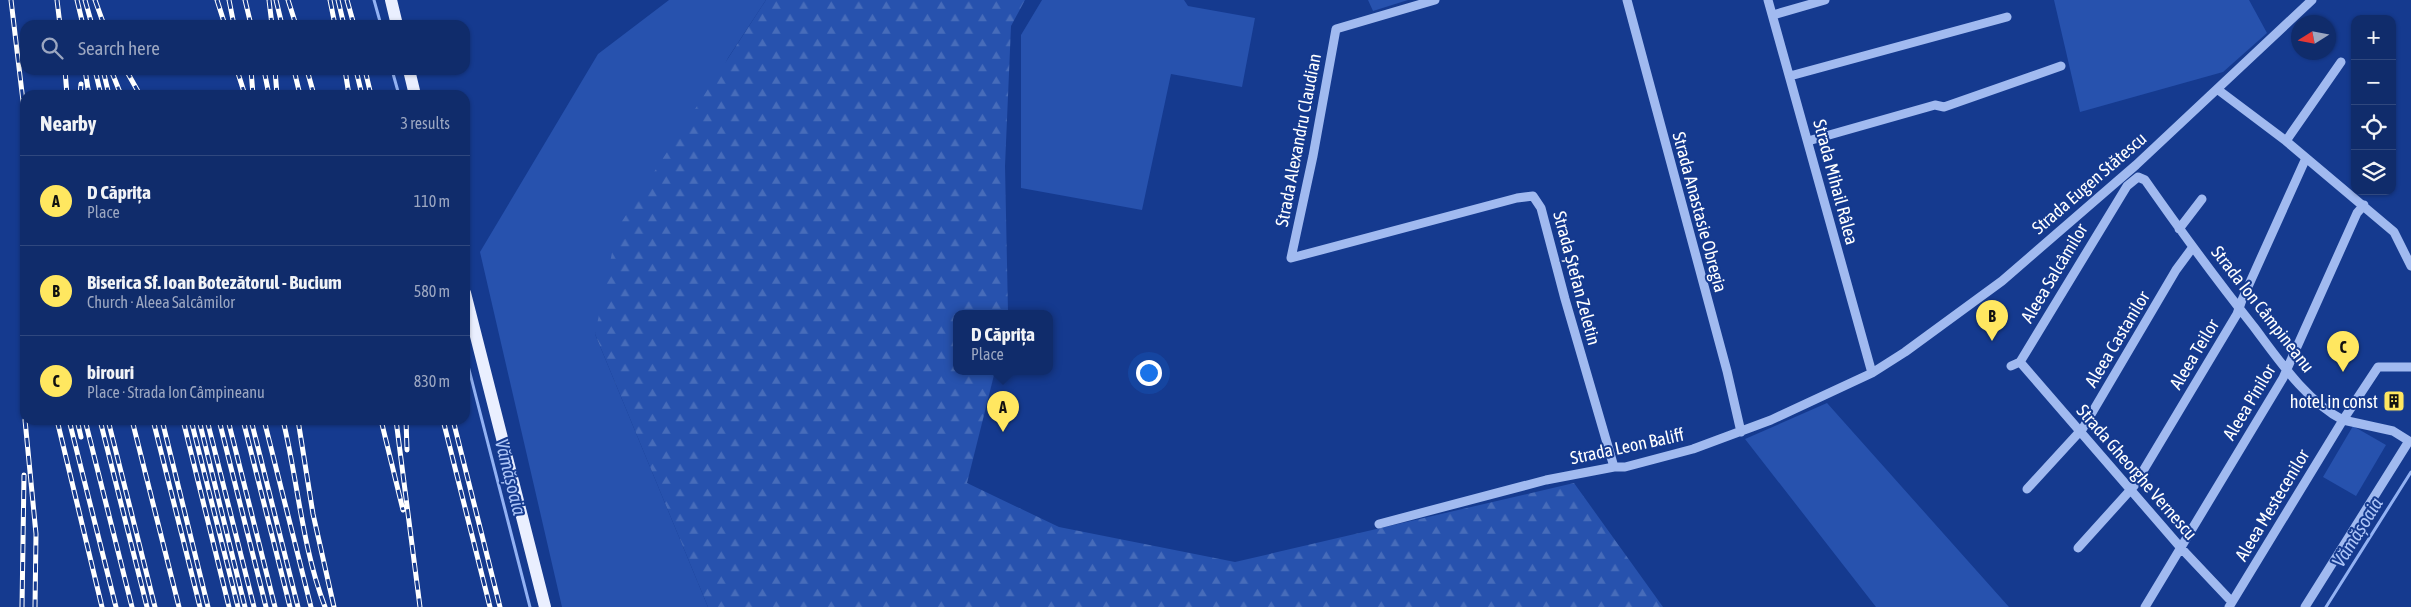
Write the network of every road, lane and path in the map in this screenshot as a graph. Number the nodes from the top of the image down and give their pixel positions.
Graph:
1 (391, 0) edge
2 (1435, 0) edge
3 (1627, 0) edge
4 (1768, 0) edge
5 (1825, 0) edge
6 (2312, 0) edge
7 (1773, 14) junction
8 (2007, 17) dead end
9 (397, 20) edge
10 (2341, 62) dead end
11 (2061, 66) dead end
12 (410, 75) edge
13 (1790, 76) junction
14 (2217, 89) junction
15 (414, 90) edge
16 (1808, 140) junction
17 (2286, 141) junction
18 (2306, 158) junction
19 (2145, 180) joint
20 (2202, 199) dead end
21 (2364, 205) junction
22 (2179, 229) junction
23 (2193, 248) junction
24 (1291, 258) joint
25 (2411, 266) edge
26 (2238, 308) junction
27 (470, 313) edge
28 (2015, 364) joint
29 (2411, 367) edge
30 (2287, 370) junction
31 (1872, 373) junction
32 (2343, 420) junction
33 (2081, 431) junction
34 (1741, 432) junction
35 (1614, 467) junction
36 (2027, 489) dead end
37 (2132, 490) junction
38 (1379, 524) dead end
39 (2078, 548) dead end
40 (2181, 548) junction
41 (2231, 605) edge
42 (545, 607) edge
43 (2145, 607) edge
44 (2305, 607) edge

1 - 9 main road
2 - 24 street, Strada Alexandru Claudian
3 - 34 street, Strada Anastasie Obregia
4 - 7 street, Strada Mihail Râlea
5 - 7 street
6 - 14 street, Strada Eugen Stătescu
7 - 13 street, Strada Mihail Râlea
8 - 13 street
10 - 17 street
11 - 16 street
12 - 15 main road
13 - 16 street, Strada Mihail Râlea
14 - 17 street
14 - 31 street, Strada Eugen Stătescu
16 - 31 street, Strada Mihail Râlea
17 - 18 street
18 - 21 street
18 - 26 street, Aleea Teilor
19 - 22 street, Strada Ion Câmpineanu
19 - 28 street, Aleea Salcâmilor
20 - 22 street
21 - 25 street
21 - 30 street, Aleea Pinilor
22 - 23 street, Strada Ion Câmpineanu
23 - 26 street, Strada Ion Câmpineanu
23 - 33 street, Aleea Castanilor
24 - 35 street, Strada Ștefan Zeletin
26 - 30 street, Strada Ion Câmpineanu
26 - 37 street, Aleea Teilor
27 - 42 main road
28 - 33 street, Strada Gheorghe Vernescu
29 - 32 street
30 - 32 street, Strada Ion Câmpineanu
30 - 40 street, Aleea Pinilor
31 - 34 street, Strada Leon Baliff
32 - 41 street, Aleea Mestecenilor
32 - 44 street
33 - 36 street, Aleea Castanilor
33 - 37 street, Strada Gheorghe Vernescu
34 - 35 street, Strada Leon Baliff
35 - 38 street, Strada Leon Baliff
37 - 39 street, Aleea Teilor
37 - 40 street, Strada Gheorghe Vernescu
40 - 41 street, Strada Gheorghe Vernescu
40 - 43 street, Aleea Pinilor

